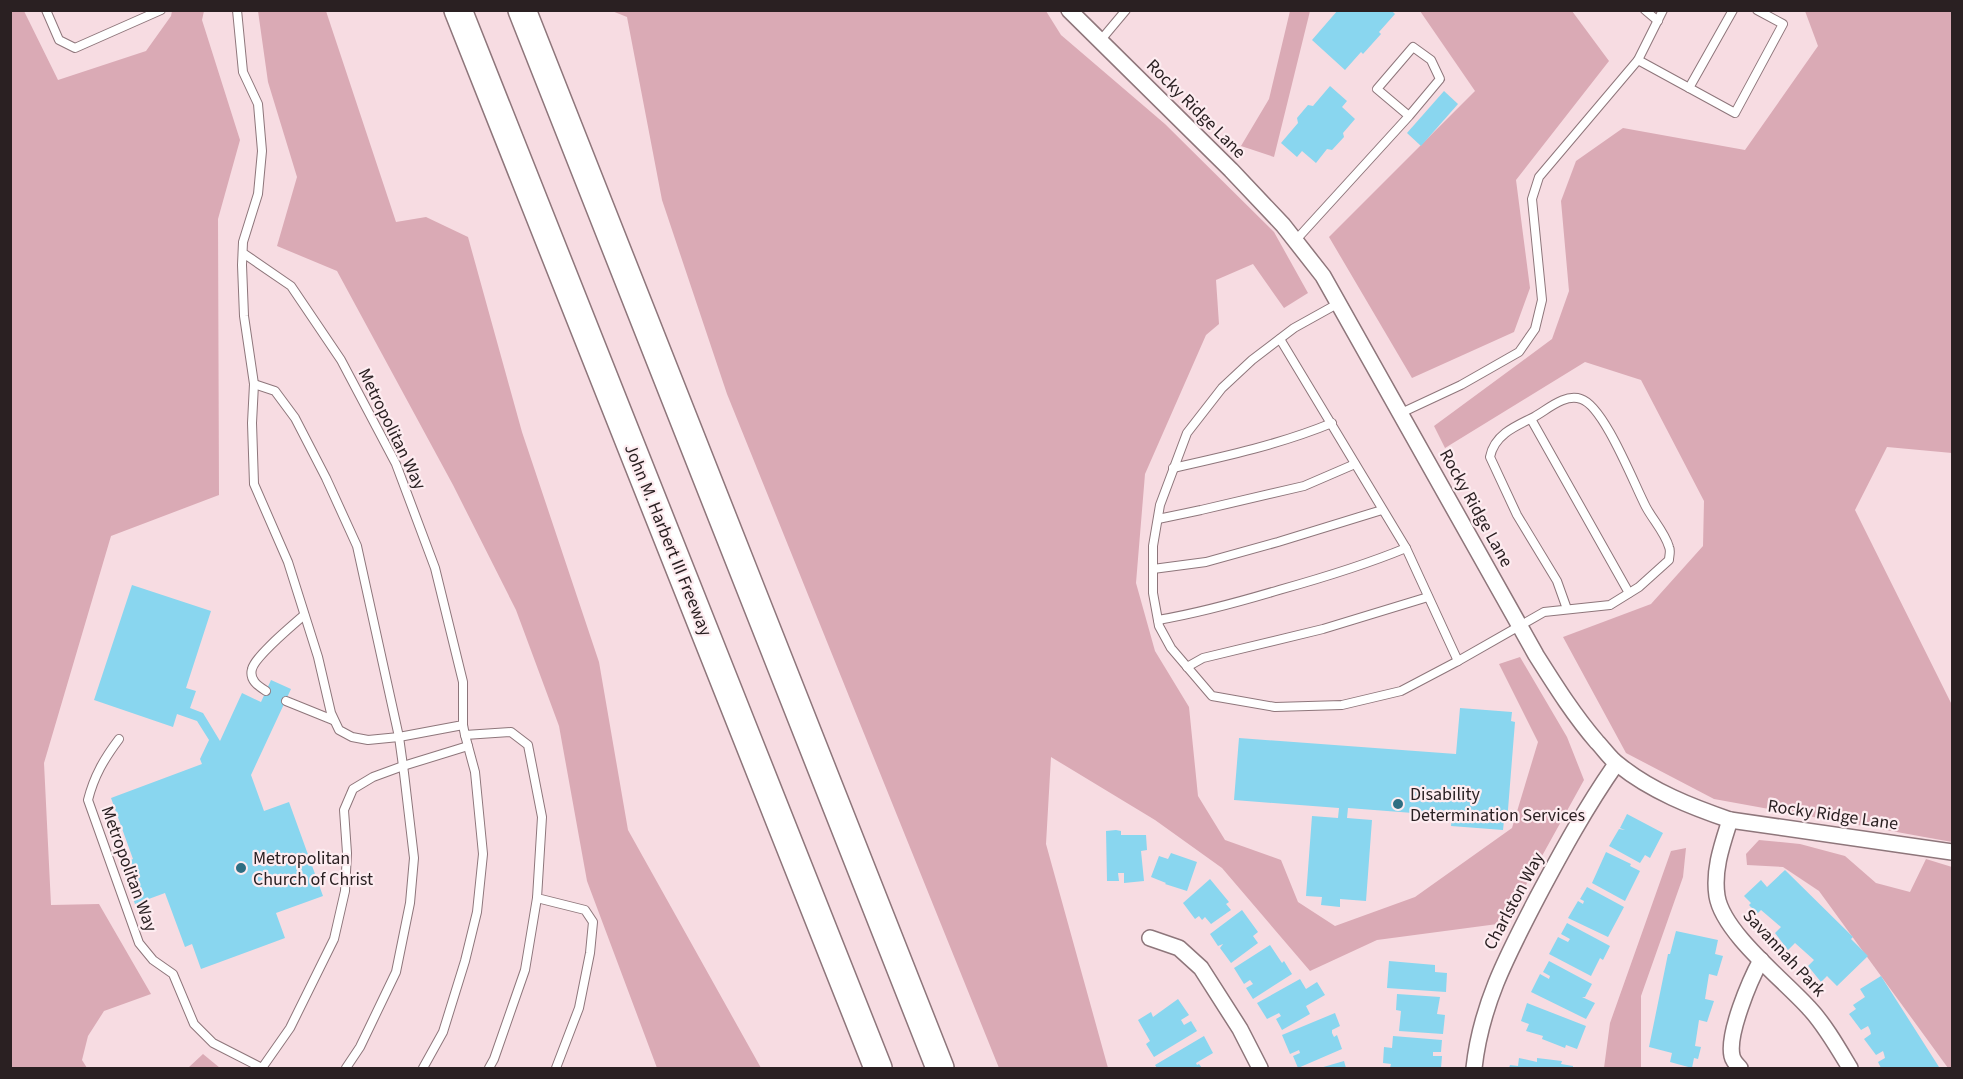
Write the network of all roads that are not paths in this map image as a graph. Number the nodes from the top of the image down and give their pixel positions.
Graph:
1 (46, 10) edge
2 (161, 10) edge
3 (237, 10) edge
4 (458, 10) edge
5 (522, 10) edge
6 (1069, 10) edge
7 (1126, 10) edge
8 (1644, 10) edge
9 (1663, 10) edge
10 (1733, 10) edge
11 (1757, 10) edge
12 (1658, 21) junction
13 (1099, 42) junction
14 (1638, 60) junction
15 (1689, 88) junction
16 (1409, 116) junction
17 (1296, 241) junction
18 (243, 253) junction
19 (1339, 303) junction
20 (1280, 339) junction
21 (254, 384) junction
22 (1401, 413) junction
23 (1531, 419) junction
24 (1332, 423) junction
25 (1355, 464) junction
26 (1173, 468) junction
27 (1382, 510) junction
28 (1158, 519) junction
29 (1406, 548) junction
30 (1153, 569) junction
31 (1629, 593) junction
32 (1428, 597) junction
33 (1567, 609) junction
34 (304, 615) junction
35 (1158, 620) junction
36 (1520, 627) junction
37 (1458, 661) junction
38 (1187, 667) junction
39 (266, 692) dead end
40 (285, 701) dead end
41 (333, 720) junction
42 (463, 725) junction
43 (465, 735) junction
44 (399, 737) junction
45 (119, 739) dead end
46 (468, 747) junction
47 (1616, 764) junction
48 (403, 766) junction
49 (1730, 820) junction
50 (1953, 852) edge
51 (537, 898) junction
52 (1150, 938) dead end
53 (1761, 960) junction
54 (262, 1068) edge
55 (346, 1068) edge
56 (423, 1068) edge
57 (489, 1068) edge
58 (556, 1068) edge
59 (878, 1068) edge
60 (940, 1068) edge
61 (1260, 1068) edge
62 (1474, 1068) edge
63 (1740, 1068) edge
64 (1850, 1068) edge

1 - 2 lane
3 - 18 lane
4 - 59 highway, John M. Harbert III Freeway
5 - 60 highway
6 - 13 street, Rocky Ridge Lane
7 - 13 lane
8 - 12 lane
9 - 12 lane
10 - 15 lane
11 - 15 lane
12 - 14 lane
13 - 17 street, Rocky Ridge Lane
14 - 15 lane
14 - 22 lane
16 - 16 lane
16 - 17 lane
17 - 19 street, Rocky Ridge Lane
18 - 21 lane
18 - 42 lane, Metropolitan Way
19 - 20 lane
19 - 22 street, Rocky Ridge Lane
20 - 24 lane
20 - 26 lane
21 - 34 lane
21 - 44 lane
22 - 36 street, Rocky Ridge Lane
23 - 31 lane
23 - 31 lane
23 - 33 lane
24 - 25 lane
24 - 26 lane
25 - 27 lane
25 - 28 lane
26 - 28 lane
27 - 29 lane
27 - 30 lane
28 - 30 lane
29 - 32 lane
29 - 35 lane
30 - 35 lane
31 - 33 lane
32 - 37 lane
32 - 38 lane
33 - 36 lane
34 - 39 lane
34 - 41 lane
35 - 38 lane
36 - 37 lane
36 - 47 street, Rocky Ridge Lane
37 - 38 lane
40 - 41 lane
41 - 44 lane
42 - 43 lane, Metropolitan Way
42 - 44 lane
43 - 46 lane, Metropolitan Way
43 - 51 lane
44 - 48 lane
45 - 54 lane, Metropolitan Way
46 - 48 lane, Metropolitan Way
46 - 56 lane, Metropolitan Way
47 - 49 street, Rocky Ridge Lane
47 - 62 street, Charlston Way
48 - 54 lane, Metropolitan Way
48 - 55 lane
49 - 50 street, Rocky Ridge Lane
49 - 53 street, Savannah Park
51 - 57 lane
51 - 58 lane
52 - 61 street
53 - 63 street
53 - 64 street, Savannah Park

